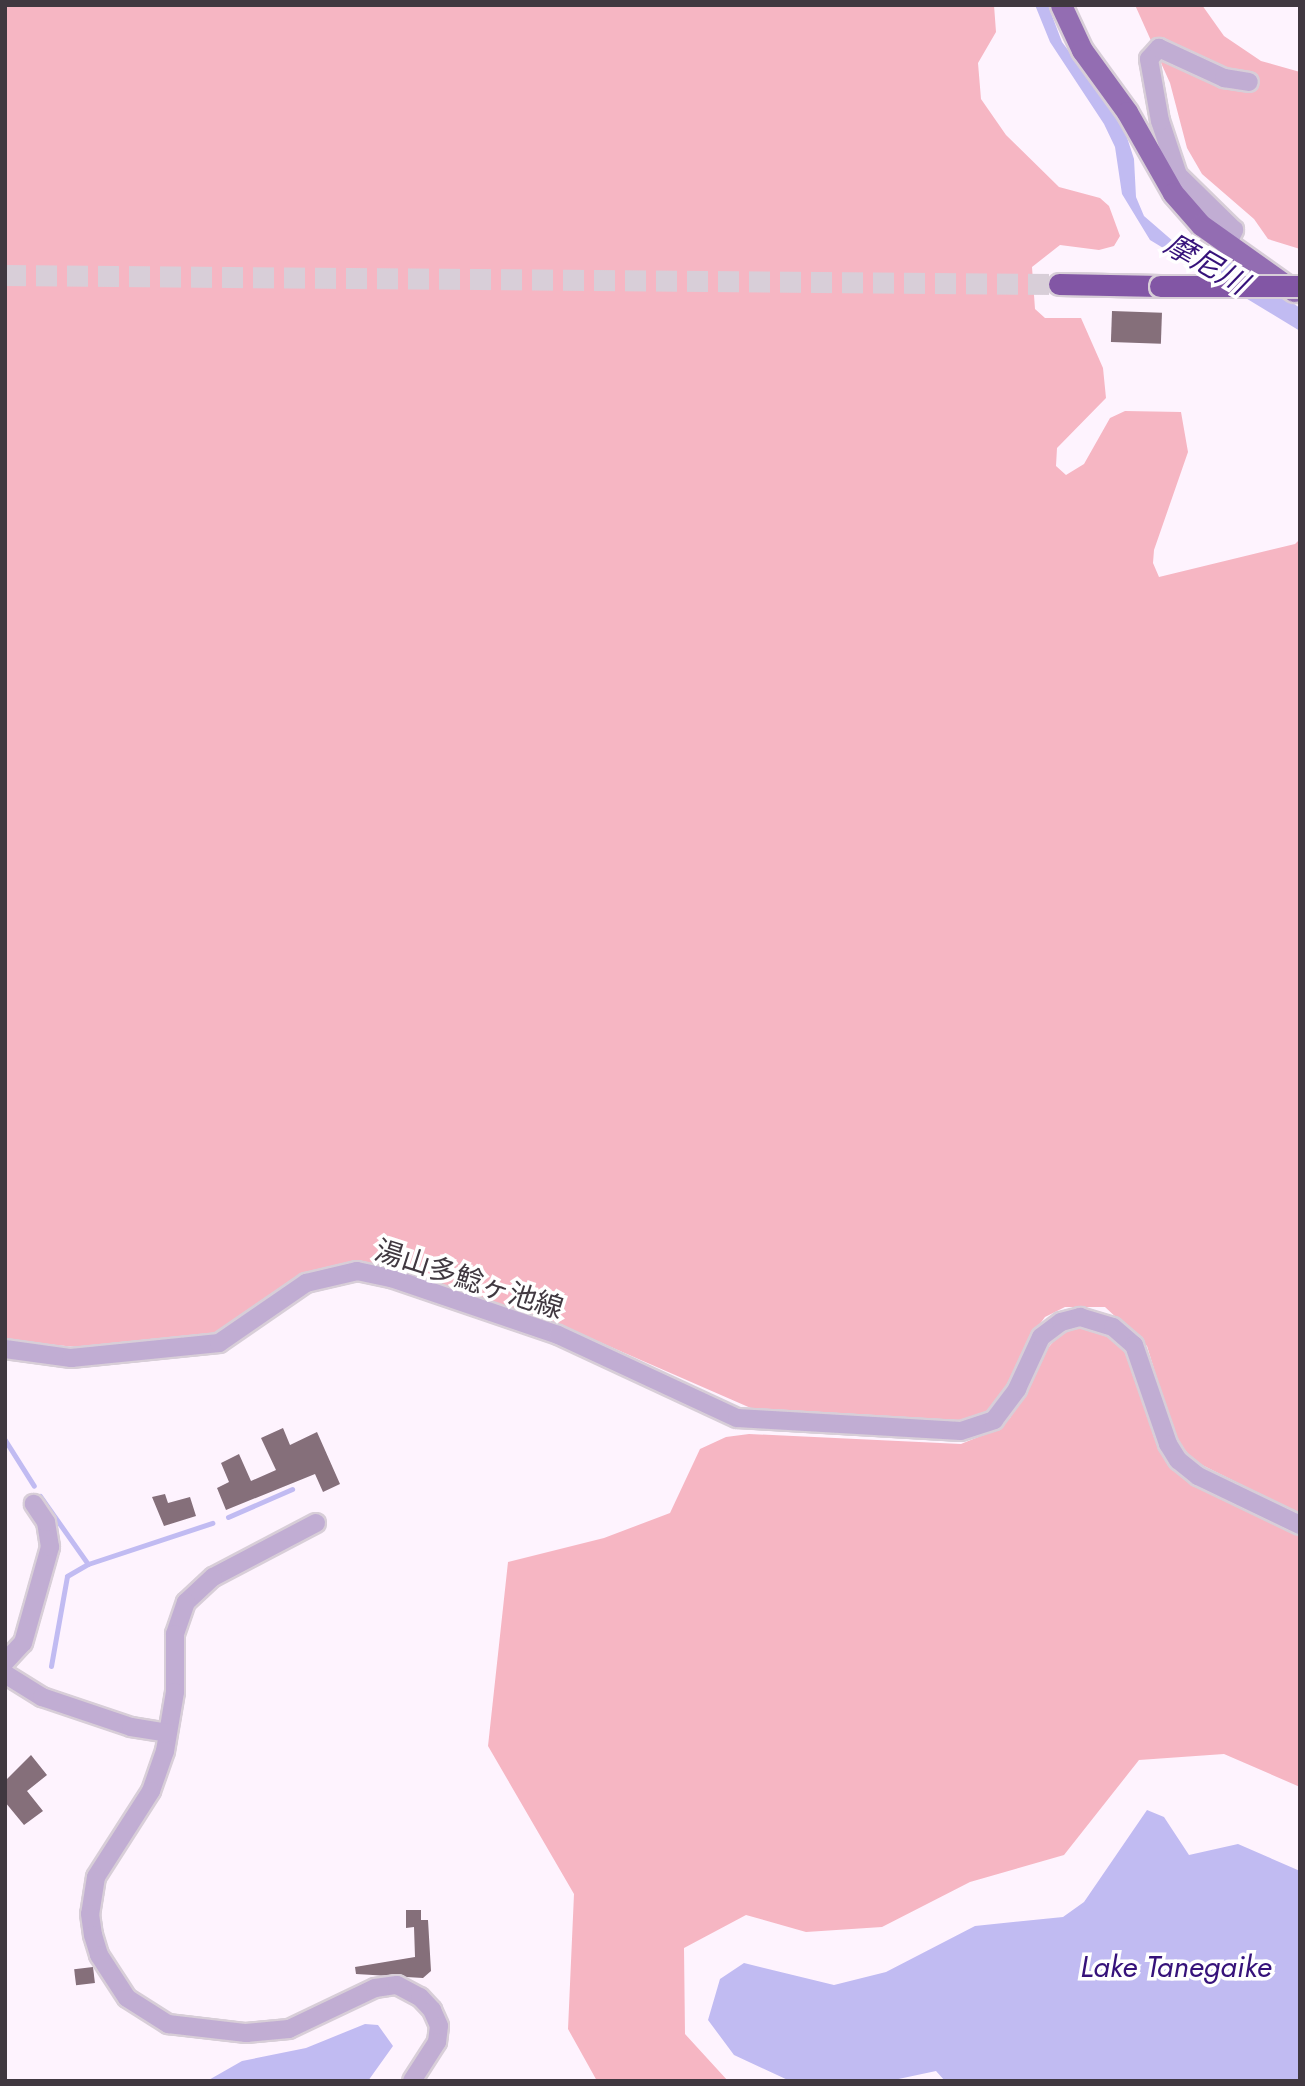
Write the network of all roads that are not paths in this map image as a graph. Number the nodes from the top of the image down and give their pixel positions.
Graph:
1 (1062, 5) edge
2 (1249, 82) dead end
3 (1227, 245) junction
4 (1059, 284) tunnel mouth
5 (1300, 286) edge
6 (1300, 295) edge
7 (5, 1349) edge
8 (34, 1504) dead end
9 (316, 1523) dead end
10 (1300, 1525) edge
11 (5, 1662) edge
12 (5, 1674) edge
13 (168, 1734) junction
14 (412, 2081) edge

1 - 3 main road
2 - 3 street
3 - 6 main road
4 - 5 highway, bridge
7 - 10 street, 湯山多鯰ヶ池線
8 - 11 street
9 - 13 street
12 - 13 street
13 - 14 street

